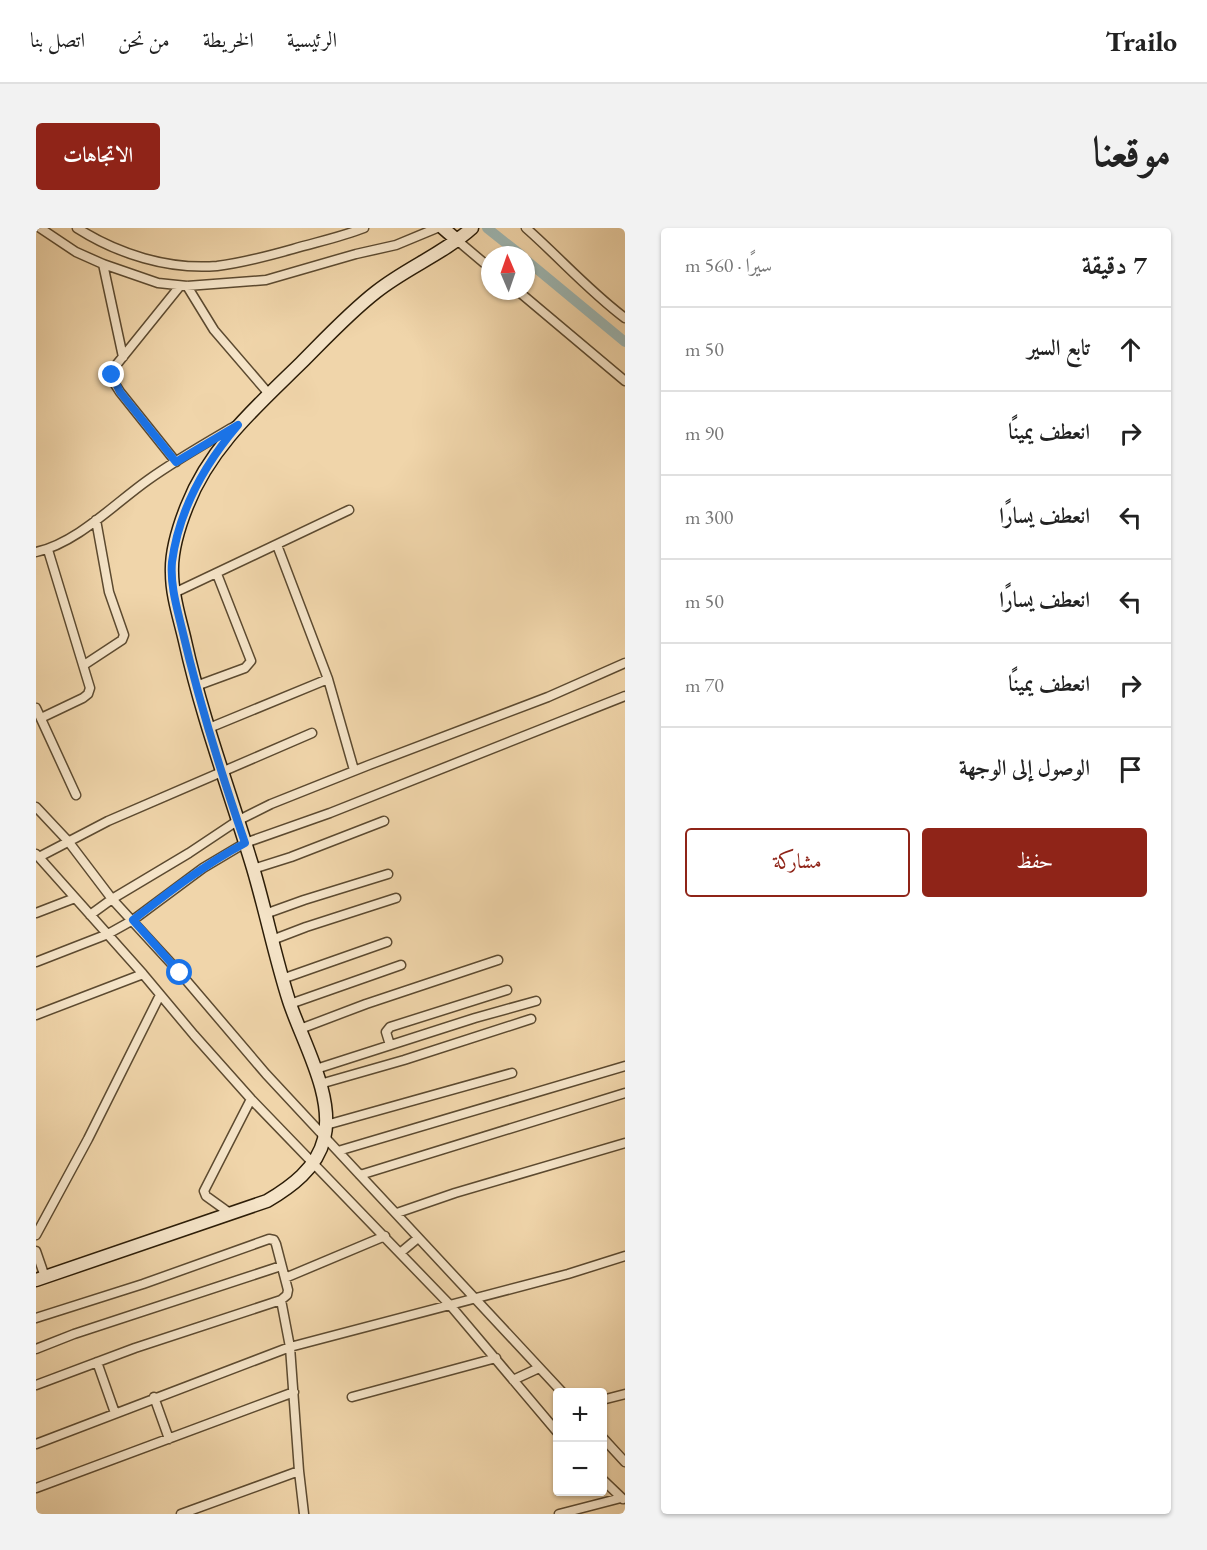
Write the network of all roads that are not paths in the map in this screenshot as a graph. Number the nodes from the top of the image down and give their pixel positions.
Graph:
1 (40, 228) edge
2 (76, 228) edge
3 (364, 228) edge
4 (437, 228) edge
5 (443, 228) edge
6 (526, 228) edge
7 (465, 234) edge
8 (481, 256) edge
9 (103, 264) junction
10 (183, 286) junction
11 (529, 300) edge
12 (625, 318) edge
13 (123, 357) junction
14 (625, 381) edge
15 (269, 394) junction
16 (238, 425) junction
17 (176, 462) junction
18 (349, 510) dead end
19 (96, 520) junction
20 (277, 545) junction
21 (48, 550) junction
22 (36, 552) edge
23 (217, 574) junction
24 (174, 593) junction
25 (625, 663) edge
26 (84, 665) junction
27 (328, 680) junction
28 (196, 686) junction
29 (625, 696) edge
30 (36, 708) edge
31 (40, 718) junction
32 (209, 728) junction
33 (312, 733) dead end
34 (354, 770) junction
35 (222, 771) junction
36 (76, 795) dead end
37 (36, 807) edge
38 (237, 821) junction
39 (384, 821) dead end
40 (68, 841) junction
41 (245, 843) junction
42 (37, 856) edge
43 (253, 869) junction
44 (388, 874) dead end
45 (75, 898) junction
46 (396, 898) dead end
47 (112, 899) junction
48 (36, 913) edge
49 (265, 914) junction
50 (90, 915) junction
51 (133, 920) junction
52 (108, 934) junction
53 (272, 940) junction
54 (387, 942) dead end
55 (498, 960) dead end
56 (36, 962) edge
57 (401, 965) dead end
58 (143, 974) junction
59 (282, 979) junction
60 (507, 990) dead end
61 (160, 994) junction
62 (536, 1001) dead end
63 (290, 1004) junction
64 (36, 1015) edge
65 (531, 1019) dead end
66 (300, 1029) junction
67 (390, 1045) junction
68 (625, 1066) edge
69 (315, 1069) junction
70 (512, 1073) dead end
71 (320, 1084) junction
72 (625, 1093) edge
73 (251, 1099) junction
74 (325, 1131) junction
75 (625, 1143) edge
76 (338, 1151) junction
77 (313, 1162) junction
78 (360, 1175) junction
79 (231, 1214) junction
80 (397, 1214) junction
81 (36, 1235) edge
82 (385, 1236) junction
83 (418, 1238) junction
84 (36, 1251) edge
85 (400, 1253) junction
86 (625, 1257) edge
87 (281, 1266) junction
88 (41, 1278) edge
89 (285, 1278) junction
90 (474, 1298) junction
91 (281, 1300) junction
92 (450, 1305) junction
93 (36, 1318) edge
94 (290, 1347) junction
95 (36, 1349) edge
96 (496, 1358) junction
97 (97, 1362) junction
98 (539, 1368) junction
99 (513, 1380) junction
100 (36, 1385) edge
101 (558, 1388) edge
102 (294, 1392) junction
103 (625, 1394) edge
104 (154, 1397) junction
105 (352, 1397) dead end
106 (607, 1399) edge
107 (115, 1413) junction
108 (553, 1427) edge
109 (169, 1439) junction
110 (607, 1442) edge
111 (36, 1444) edge
112 (625, 1462) edge
113 (299, 1471) junction
114 (607, 1483) edge
115 (36, 1488) edge
116 (623, 1500) edge
117 (181, 1514) edge
118 (304, 1514) edge
119 (559, 1514) edge

1 - 9 street
2 - 3 street
4 - 10 street
5 - 7 street
6 - 12 street
7 - 8 street
7 - 15 street
9 - 10 street
9 - 13 street
10 - 13 street
10 - 15 street
11 - 14 street
13 - 17 street
15 - 16 street
16 - 17 street
16 - 24 street
17 - 19 street
18 - 20 street
19 - 21 street
19 - 26 street
20 - 23 street
20 - 27 street
21 - 22 street
21 - 26 street
23 - 24 street
23 - 28 street
24 - 28 street
25 - 34 street
26 - 31 street
27 - 32 street
27 - 34 street
28 - 32 street
29 - 41 street
30 - 31 street
31 - 36 street
32 - 35 street
33 - 35 street
34 - 38 street
35 - 38 street
35 - 40 street
37 - 40 street
38 - 41 street
38 - 47 street
39 - 43 street
40 - 42 street
40 - 47 street
41 - 43 street
41 - 51 street
42 - 45 street
43 - 49 street
44 - 49 street
45 - 48 street
45 - 50 street
46 - 53 street
47 - 50 street
47 - 51 street
49 - 53 street
50 - 52 street
51 - 52 street
51 - 74 street
52 - 56 street
52 - 58 street
53 - 59 street
54 - 59 street
55 - 66 street
57 - 63 street
58 - 61 street
58 - 64 street
59 - 63 street
60 - 67 street
61 - 73 street
61 - 81 street
62 - 67 street
63 - 66 street
65 - 71 street
66 - 69 street
67 - 69 street
68 - 76 street
69 - 71 street
70 - 74 street
71 - 74 street
72 - 78 street
73 - 77 street
73 - 79 street
74 - 76 street
74 - 77 street
75 - 80 street
76 - 78 street
77 - 79 street
77 - 82 street
78 - 80 street
79 - 88 street
80 - 83 street
82 - 85 street
82 - 89 street
83 - 85 street
83 - 90 street
84 - 88 street
85 - 92 street
86 - 90 street
87 - 89 street
87 - 93 street
87 - 95 street
89 - 91 street
90 - 92 street
90 - 98 street
91 - 94 street
91 - 97 street
92 - 94 street
92 - 96 street
94 - 102 street
94 - 104 street
96 - 99 street
96 - 105 street
97 - 100 street
97 - 107 street
98 - 99 street
98 - 101 street
99 - 108 street
102 - 109 street
102 - 113 street
103 - 106 street
104 - 107 street
104 - 109 street
107 - 111 street
109 - 115 street
110 - 112 street
113 - 117 street
113 - 118 street
114 - 116 street
116 - 119 street

